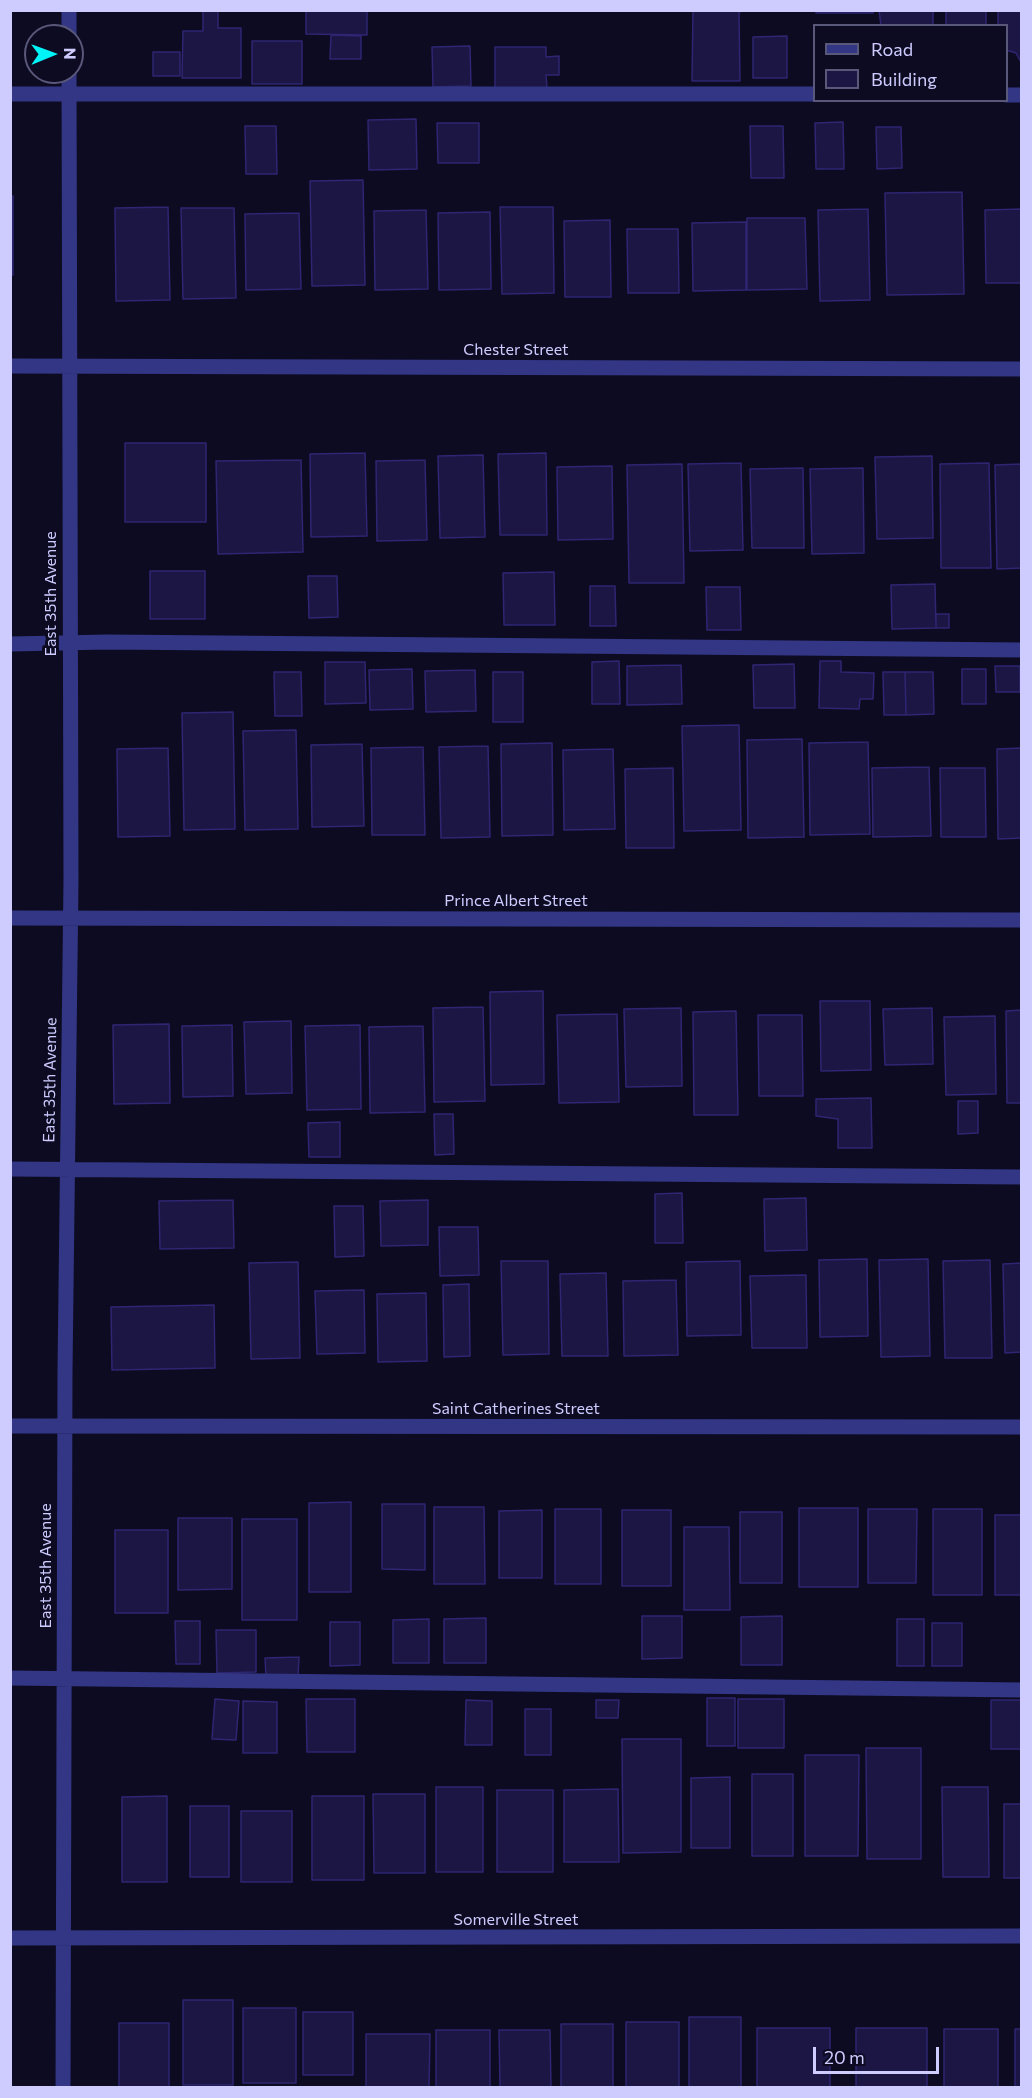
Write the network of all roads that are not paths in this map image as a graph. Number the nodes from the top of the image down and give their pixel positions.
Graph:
1 (69, 84) edge
2 (10, 94) edge
3 (69, 94) junction
4 (813, 94) edge
5 (10, 366) edge
6 (68, 366) junction
7 (1022, 369) edge
8 (69, 643) junction
9 (10, 644) edge
10 (1022, 650) edge
11 (10, 918) edge
12 (70, 918) junction
13 (1022, 921) edge
14 (10, 1169) edge
15 (67, 1169) junction
16 (1022, 1177) edge
17 (10, 1426) edge
18 (65, 1426) junction
19 (1022, 1427) edge
20 (10, 1678) edge
21 (64, 1679) junction
22 (1022, 1690) edge
23 (1022, 1936) edge
24 (10, 1938) edge
25 (63, 1938) junction
26 (63, 2088) edge

1 - 3 street, East 35th Avenue
2 - 3 street
3 - 4 street
3 - 6 street, East 35th Avenue
5 - 6 street, Chester Street
6 - 7 street, Chester Street
6 - 8 street, East 35th Avenue
8 - 9 street
8 - 10 street
8 - 12 street, East 35th Avenue
11 - 12 street, Prince Albert Street
12 - 13 street, Prince Albert Street
12 - 15 street, East 35th Avenue
14 - 15 street
15 - 16 street
15 - 18 street, East 35th Avenue
17 - 18 street, Saint Catherines Street
18 - 19 street, Saint Catherines Street
18 - 21 street, East 35th Avenue
20 - 21 street
21 - 22 street
21 - 25 street, East 35th Avenue
23 - 25 street, Somerville Street
24 - 25 street, Somerville Street
25 - 26 street, East 35th Avenue

